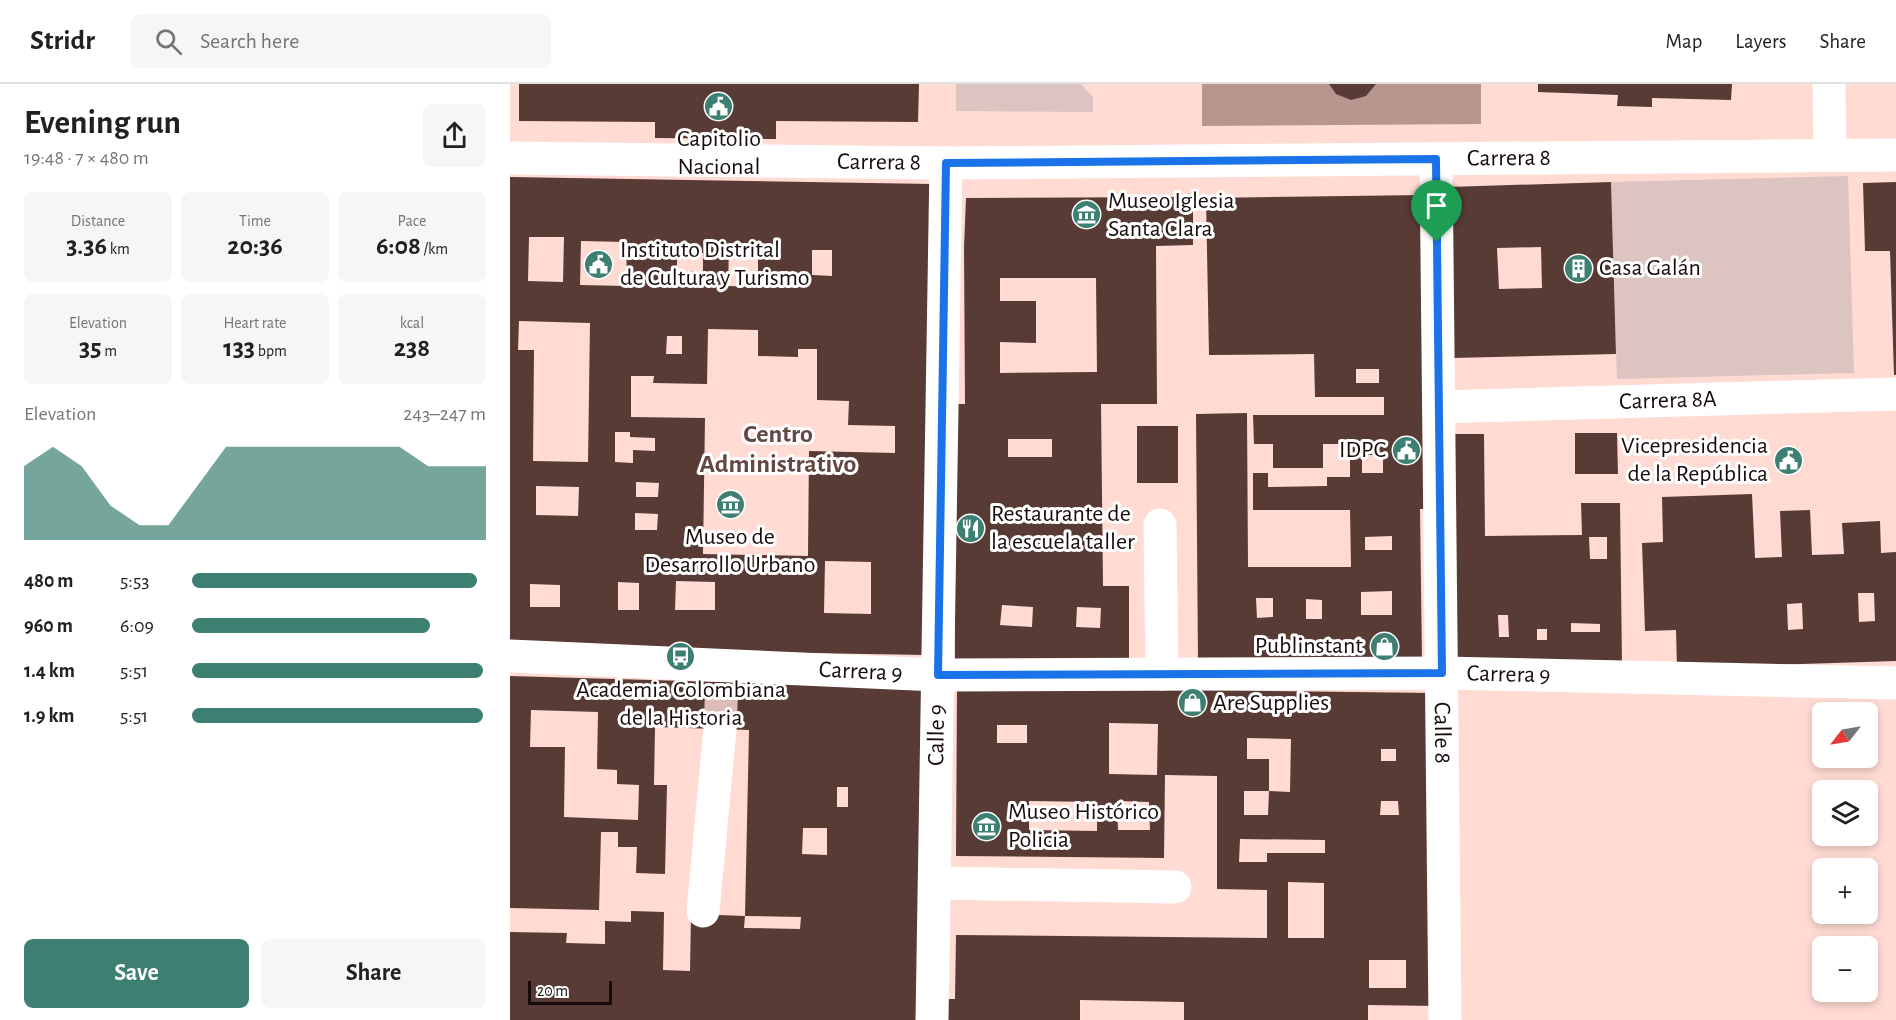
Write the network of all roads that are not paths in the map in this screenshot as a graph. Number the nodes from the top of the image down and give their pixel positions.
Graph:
1 (1829, 84) edge
2 (1830, 155) junction
3 (1896, 155) edge
4 (510, 158) edge
5 (1436, 159) junction
6 (946, 163) junction
7 (1896, 394) edge
8 (1440, 407) junction
9 (1160, 525) dead end
10 (510, 656) edge
11 (1442, 673) junction
12 (1161, 674) junction
13 (938, 675) junction
14 (1896, 683) edge
15 (720, 729) tunnel mouth
16 (935, 883) junction
17 (1175, 887) dead end
18 (703, 911) dead end
19 (932, 1020) edge
20 (1445, 1020) edge

1 - 2 street
2 - 3 street, Carrera 8
2 - 5 street, Carrera 8
4 - 6 street, Carrera 8
5 - 6 street, Carrera 8
5 - 8 street, Calle 8
6 - 13 street, Calle 9
7 - 8 street, Carrera 8A
8 - 11 street, Calle 8
9 - 12 street
10 - 13 street, Carrera 9
11 - 12 street, Carrera 9
11 - 14 street, Carrera 9
11 - 20 street, Calle 8
12 - 13 street, Carrera 9
13 - 16 street, Calle 9
15 - 18 street
16 - 17 street
16 - 19 street, Calle 9

